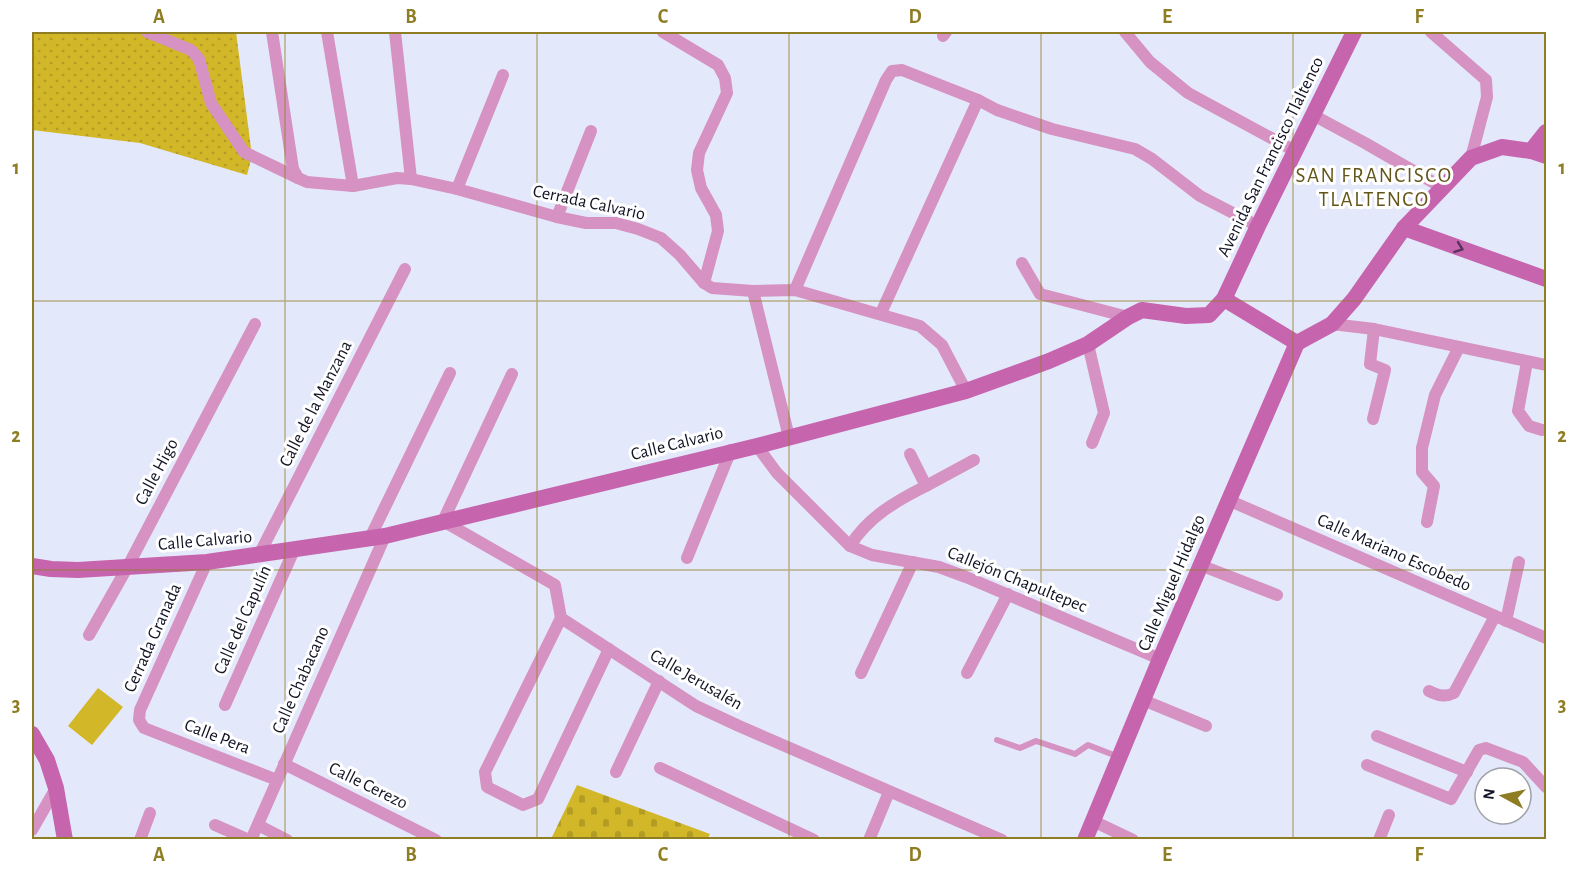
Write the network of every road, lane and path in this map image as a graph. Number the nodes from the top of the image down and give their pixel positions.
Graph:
1 (147, 32) edge
2 (272, 32) edge
3 (327, 32) edge
4 (395, 32) edge
5 (663, 32) edge
6 (1125, 32) edge
7 (1354, 32) edge
8 (1431, 32) edge
9 (503, 75) dead end
10 (978, 100) junction
11 (1313, 115) junction
12 (591, 131) dead end
13 (1546, 132) edge
14 (1295, 151) junction
15 (1539, 153) edge
16 (1471, 158) junction
17 (298, 178) junction
18 (411, 178) junction
19 (353, 186) junction
20 (1443, 188) junction
21 (457, 189) junction
22 (558, 217) junction
23 (1258, 226) junction
24 (1404, 228) junction
25 (1022, 263) dead end
26 (405, 269) dead end
27 (1546, 279) edge
28 (704, 283) junction
29 (795, 290) junction
30 (753, 291) junction
31 (1224, 299) junction
32 (880, 313) junction
33 (1128, 317) junction
34 (255, 324) dead end
35 (1332, 324) junction
36 (1374, 329) junction
37 (1297, 343) junction
38 (1088, 344) junction
39 (1459, 347) junction
40 (1527, 362) junction
41 (1546, 365) edge
42 (450, 373) dead end
43 (512, 374) dead end
44 (966, 391) junction
45 (1373, 418) dead end
46 (1542, 430) dead end
47 (789, 437) junction
48 (1092, 443) dead end
49 (757, 446) junction
50 (731, 450) junction
51 (910, 454) dead end
52 (974, 460) dead end
53 (926, 486) junction
54 (1228, 500) junction
55 (443, 521) junction
56 (1427, 522) dead end
57 (377, 538) junction
58 (850, 546) junction
59 (294, 550) junction
60 (259, 555) junction
61 (687, 558) dead end
62 (207, 562) junction
63 (913, 562) junction
64 (1519, 562) dead end
65 (1200, 565) junction
66 (32, 566) edge
67 (128, 566) junction
68 (1008, 594) junction
69 (1277, 595) dead end
70 (561, 618) junction
71 (1500, 619) junction
72 (89, 635) dead end
73 (1546, 638) edge
74 (609, 649) junction
75 (1160, 659) junction
76 (861, 673) dead end
77 (967, 673) dead end
78 (659, 681) junction
79 (1428, 691) dead end
80 (1143, 700) junction
81 (225, 705) dead end
82 (1206, 726) dead end
83 (144, 728) joint
84 (32, 734) edge
85 (1377, 736) dead end
86 (997, 740) dead end
87 (1119, 757) junction
88 (284, 764) junction
89 (1367, 765) dead end
90 (660, 768) dead end
91 (616, 772) dead end
92 (1467, 772) junction
93 (277, 780) junction
94 (1545, 787) edge
95 (56, 788) junction
96 (890, 792) junction
97 (150, 813) dead end
98 (1389, 815) dead end
99 (1093, 821) junction
100 (215, 825) dead end
101 (258, 825) junction
102 (32, 830) edge
103 (65, 840) edge
104 (140, 840) edge
105 (250, 840) edge
106 (287, 840) edge
107 (436, 840) edge
108 (814, 840) edge
109 (869, 840) edge
110 (1002, 840) edge
111 (1085, 840) edge
112 (1133, 840) edge
113 (1380, 840) edge

1 - 17 street, Cerrada Calvario
2 - 17 street
3 - 19 street
4 - 18 street
5 - 28 street
6 - 14 street
7 - 11 street, Avenida San Francisco Tlaltenco
8 - 16 street
9 - 21 street
10 - 23 street
10 - 29 street
10 - 32 street
11 - 14 street, Avenida San Francisco Tlaltenco
11 - 20 street
12 - 22 street
13 - 15 street
14 - 23 street, Avenida San Francisco Tlaltenco
15 - 16 street
16 - 20 street
17 - 19 street, Cerrada Calvario
18 - 19 street, Cerrada Calvario
18 - 21 street, Cerrada Calvario
20 - 24 street
21 - 22 street, Cerrada Calvario
22 - 28 street, Cerrada Calvario
23 - 31 street, Avenida San Francisco Tlaltenco
24 -> 27 street
24 - 35 street
25 - 33 street
26 - 60 street, Calle de la Manzana
28 - 30 street
29 - 30 street
29 - 32 street
30 - 47 street
31 - 33 street, Calle Calvario
31 - 37 street
32 - 44 street
33 - 38 street, Calle Calvario
34 - 67 street, Calle Higo
35 - 36 street
35 - 37 street
36 - 39 street
36 - 45 street
37 - 54 street, Calle Miguel Hidalgo
38 - 44 street, Calle Calvario
38 - 48 street
39 - 40 street
39 - 56 street
40 - 41 street
40 - 46 street
42 - 57 street, Calle Chabacano
43 - 55 street
44 - 47 street, Calle Calvario
47 - 49 street, Calle Calvario
49 - 50 street, Calle Calvario
49 - 58 street, Callejón Chapultepec
50 - 55 street, Calle Calvario
50 - 61 street
51 - 53 street
52 - 53 street
53 - 58 street
54 - 65 street, Calle Miguel Hidalgo
54 - 71 street, Calle Mariano Escobedo
55 - 57 street, Calle Calvario
55 - 70 street
57 - 59 street, Calle Calvario
57 - 88 street, Calle Chabacano
58 - 63 street, Callejón Chapultepec
59 - 60 street, Calle Calvario
59 - 81 street, Calle del Capulín
60 - 62 street, Calle Calvario
62 - 67 street, Calle Calvario
62 - 83 street, Cerrada Granada
63 - 68 street, Callejón Chapultepec
63 - 76 street
64 - 71 street
65 - 69 street
65 - 75 street, Calle Miguel Hidalgo
66 - 67 street, Calle Calvario
67 - 72 street, Calle Higo
68 - 75 street, Callejón Chapultepec
68 - 77 street
70 - 74 street, Calle Jerusalén
70 - 74 street
71 - 73 street, Calle Mariano Escobedo
71 - 79 street
74 - 78 street, Calle Jerusalén
75 - 80 street, Calle Miguel Hidalgo
78 - 91 street
78 - 96 street, Calle Jerusalén
80 - 82 street
80 - 87 street, Calle Miguel Hidalgo
83 - 93 street, Calle Pera
84 - 95 street
85 - 92 street
86 - 87 lane
87 - 99 street, Calle Miguel Hidalgo
88 - 93 street, Calle Chabacano
88 - 107 street, Calle Cerezo
89 - 92 street
90 - 108 street
92 - 94 street
93 - 101 street, Calle Chabacano
95 - 102 street
95 - 103 street
96 - 109 street
96 - 110 street, Calle Jerusalén
97 - 104 street
98 - 113 street
99 - 111 street, Calle Miguel Hidalgo
99 - 112 street
100 - 105 street
101 - 105 street, Calle Chabacano
101 - 106 street

